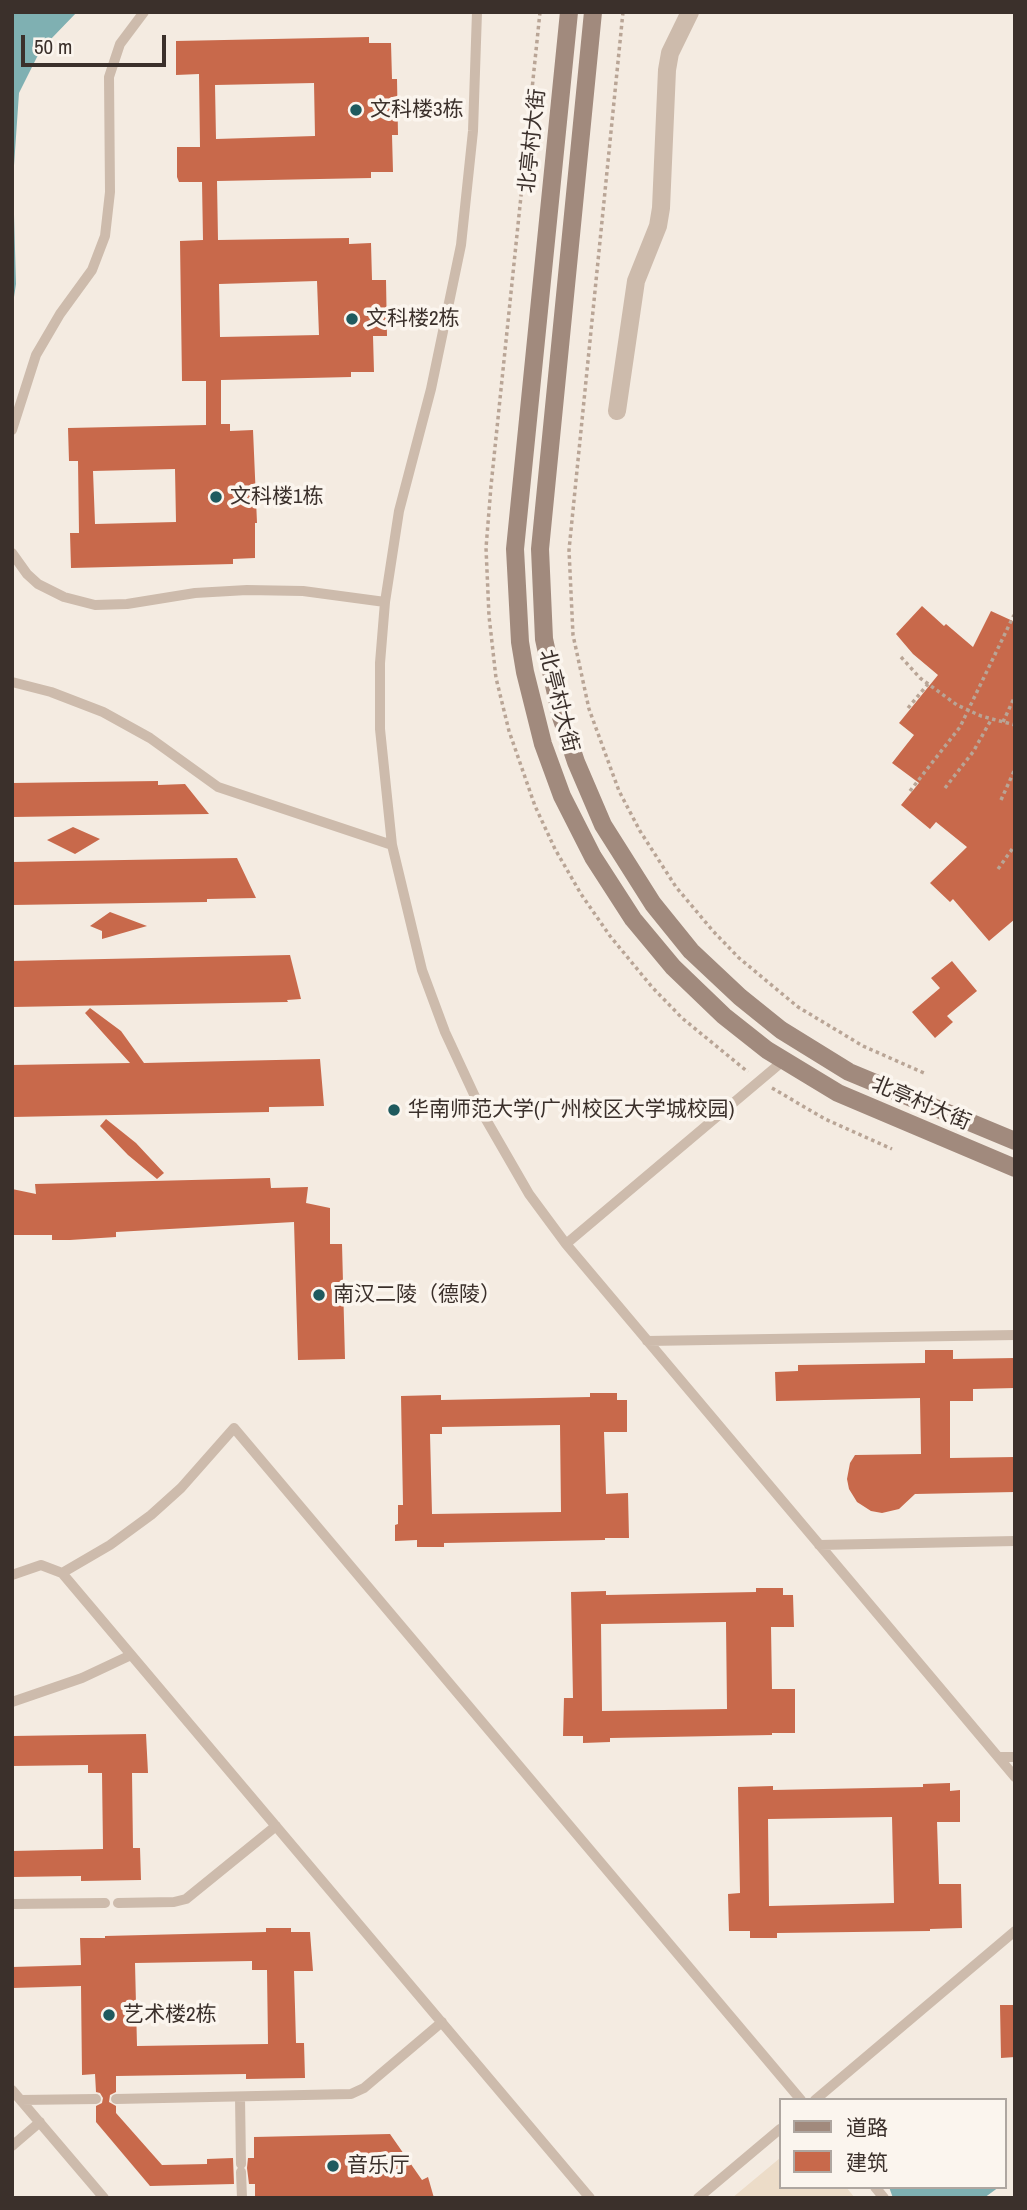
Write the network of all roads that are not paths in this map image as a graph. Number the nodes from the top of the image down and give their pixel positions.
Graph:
1 (144, 12) edge
2 (477, 12) edge
3 (569, 12) edge
4 (593, 12) edge
5 (691, 12) edge
6 (617, 411) dead end
7 (12, 430) edge
8 (12, 553) edge
9 (385, 602) junction
10 (12, 682) edge
11 (392, 845) junction
12 (783, 1060) junction
13 (1015, 1141) edge
14 (1015, 1168) edge
15 (566, 1244) junction
16 (1015, 1335) edge
17 (647, 1341) junction
18 (1015, 1541) edge
19 (819, 1545) junction
20 (62, 1573) junction
21 (12, 1575) edge
22 (131, 1655) junction
23 (12, 1702) edge
24 (998, 1757) junction
25 (1015, 1757) edge
26 (1015, 1777) edge
27 (276, 1826) junction
28 (105, 1903) dead end
29 (118, 1903) dead end
30 (12, 1905) edge
31 (1015, 1931) edge
32 (442, 2022) junction
33 (12, 2090) edge
34 (240, 2097) junction
35 (799, 2098) edge
36 (817, 2098) edge
37 (96, 2099) dead end
38 (116, 2099) dead end
39 (21, 2100) junction
40 (40, 2122) junction
41 (778, 2131) edge
42 (12, 2146) edge
43 (104, 2198) edge
44 (242, 2198) edge
45 (590, 2198) edge
46 (698, 2198) edge

1 - 7 lane
2 - 9 lane
3 - 12 main road, 北亭村大街
4 - 13 main road, 北亭村大街
5 - 6 street
8 - 9 lane
9 - 11 lane
10 - 11 lane
11 - 15 lane
12 - 14 main road, 北亭村大街
12 - 15 lane
15 - 17 lane
16 - 17 lane
17 - 19 lane
18 - 19 lane
19 - 24 lane
20 - 21 lane
20 - 22 lane
20 - 35 lane
22 - 23 lane
22 - 27 lane
24 - 25 lane
24 - 26 lane
27 - 29 lane
27 - 32 lane
28 - 30 lane
31 - 36 lane
32 - 34 lane
32 - 45 lane
33 - 39 lane
34 - 38 lane
34 - 44 lane
37 - 39 lane
39 - 40 lane
40 - 42 lane
40 - 43 lane
41 - 46 lane

